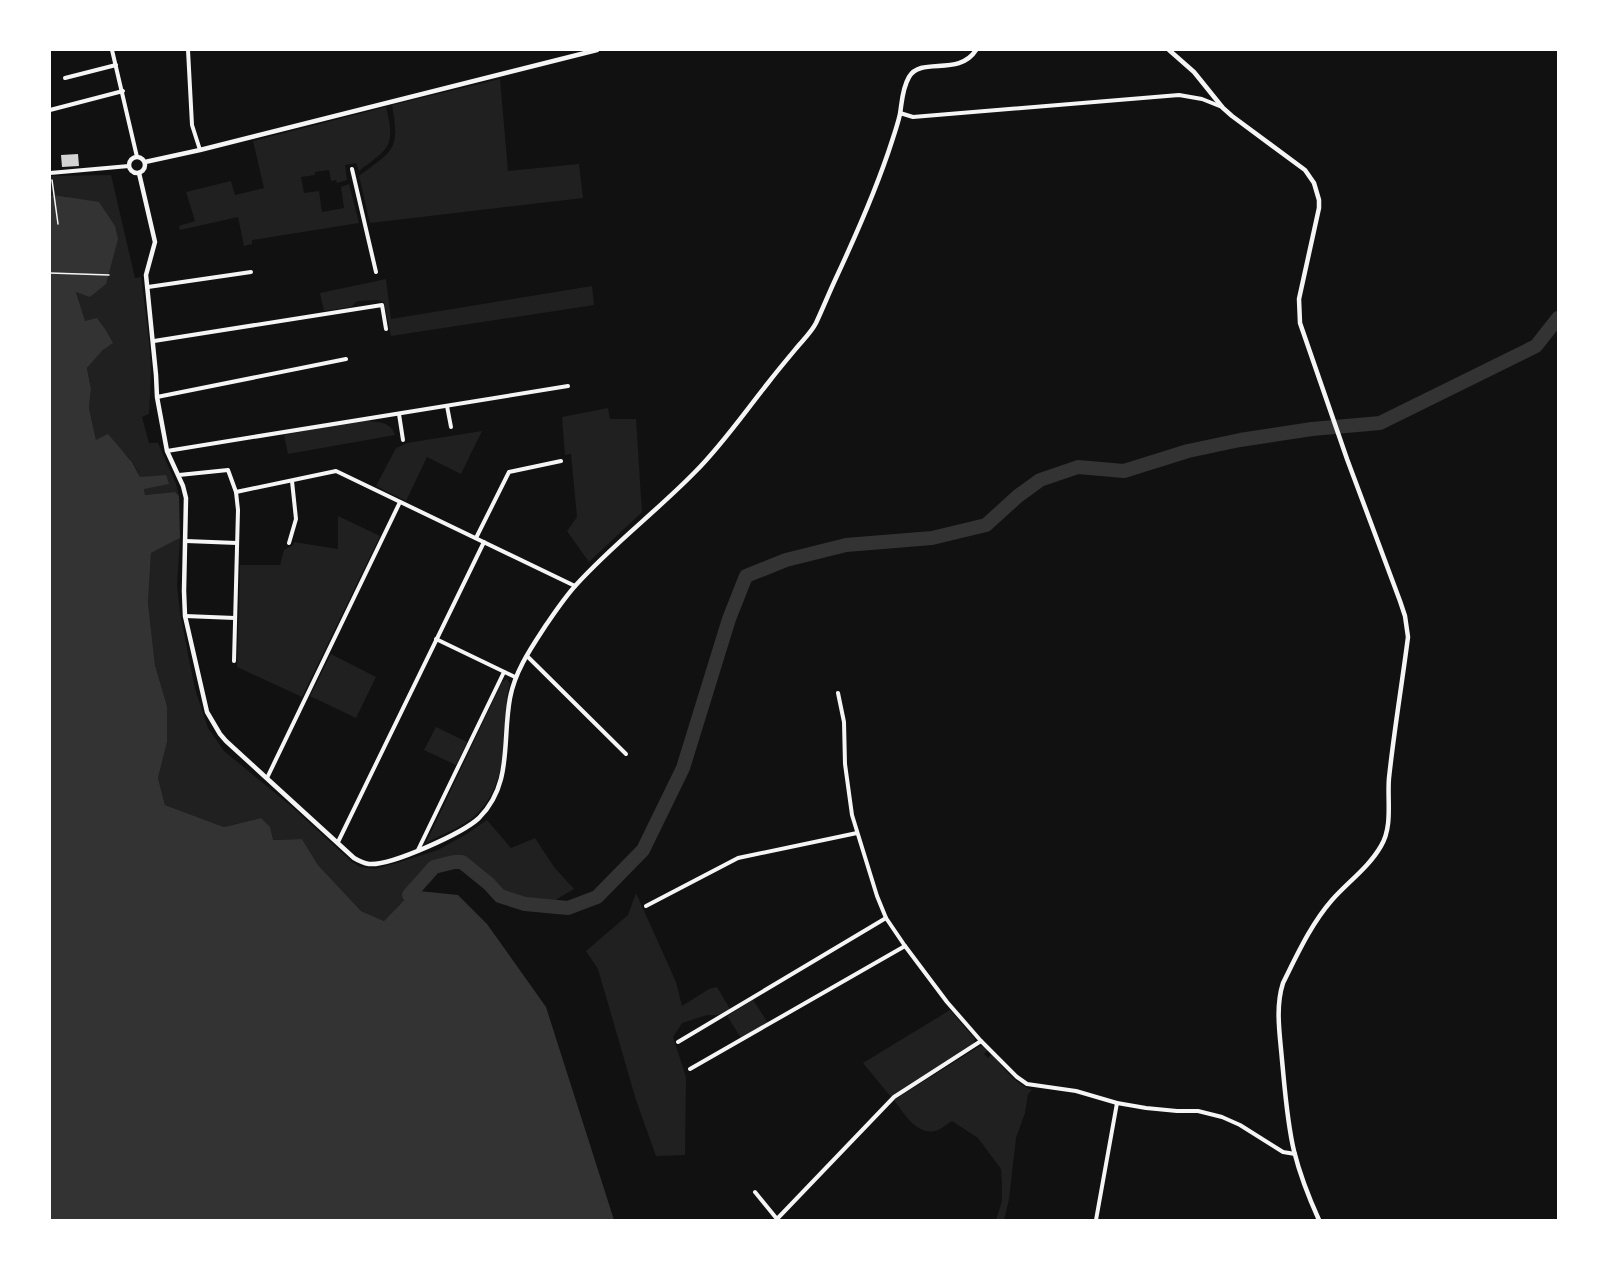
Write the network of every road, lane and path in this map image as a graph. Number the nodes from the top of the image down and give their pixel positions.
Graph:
1 (112, 50) edge
2 (188, 50) edge
3 (597, 50) edge
4 (976, 50) edge
5 (1168, 50) edge
6 (116, 65) junction
7 (65, 78) dead end
8 (123, 92) junction
9 (1223, 108) junction
10 (50, 110) edge
11 (900, 113) junction
12 (200, 150) junction
13 (137, 157) junction
14 (145, 162) junction
15 (129, 166) junction
16 (352, 169) dead end
17 (139, 173) junction
18 (51, 174) edge
19 (58, 224) dead end
20 (251, 272) dead end
21 (376, 272) dead end
22 (50, 273) edge
23 (109, 275) dead end
24 (150, 287) junction
25 (386, 329) dead end
26 (156, 341) junction
27 (346, 359) dead end
28 (568, 386) dead end
29 (157, 397) junction
30 (447, 406) junction
31 (399, 414) junction
32 (451, 427) dead end
33 (403, 440) dead end
34 (167, 451) junction
35 (561, 461) dead end
36 (179, 475) junction
37 (292, 481) junction
38 (236, 492) junction
39 (400, 502) junction
40 (476, 538) junction
41 (186, 541) junction
42 (484, 542) junction
43 (237, 543) junction
44 (289, 543) dead end
45 (575, 586) junction
46 (185, 616) junction
47 (235, 618) junction
48 (436, 639) junction
49 (527, 656) junction
50 (234, 661) dead end
51 (504, 672) junction
52 (515, 677) junction
53 (838, 693) dead end
54 (626, 754) dead end
55 (267, 778) junction
56 (857, 833) junction
57 (338, 843) junction
58 (418, 850) junction
59 (646, 906) dead end
60 (886, 918) junction
61 (905, 946) junction
62 (981, 1041) junction
63 (678, 1042) dead end
64 (690, 1070) dead end
65 (1117, 1103) junction
66 (1295, 1154) junction
67 (755, 1192) dead end
68 (776, 1220) edge
69 (1096, 1221) edge
70 (1319, 1221) edge

1 - 6 street
2 - 12 street
3 - 12 street
4 - 11 street
5 - 9 street
6 - 7 street
6 - 8 street
8 - 10 street
8 - 13 street
9 - 11 street
9 - 66 street
11 - 45 street
12 - 14 street
13 - 14 street
13 - 15 street
14 - 17 street
15 - 17 street
15 - 18 street
16 - 21 street
17 - 24 street
18 - 19 path
20 - 24 street
22 - 23 path
24 - 26 street
25 - 26 street
26 - 29 street
27 - 29 street
28 - 30 street
29 - 34 street
30 - 31 street
30 - 32 street
31 - 33 street
31 - 34 street
34 - 36 street
35 - 40 street
36 - 38 street
36 - 41 street
37 - 38 street
37 - 39 street
37 - 44 street
38 - 43 street
39 - 40 street
39 - 55 street
40 - 42 street
41 - 43 street
41 - 46 street
42 - 45 street
42 - 48 street
43 - 47 street
45 - 49 street
46 - 47 street
46 - 55 street
47 - 50 street
48 - 51 street
48 - 57 street
49 - 52 street
49 - 54 street
51 - 52 street
51 - 58 street
52 - 58 street
53 - 56 street
55 - 57 street
56 - 59 street
56 - 60 street
57 - 58 street
60 - 61 street
60 - 63 street
61 - 62 street
61 - 64 street
62 - 65 street
62 - 68 street
65 - 66 street
65 - 69 street
66 - 70 street
67 - 68 street

